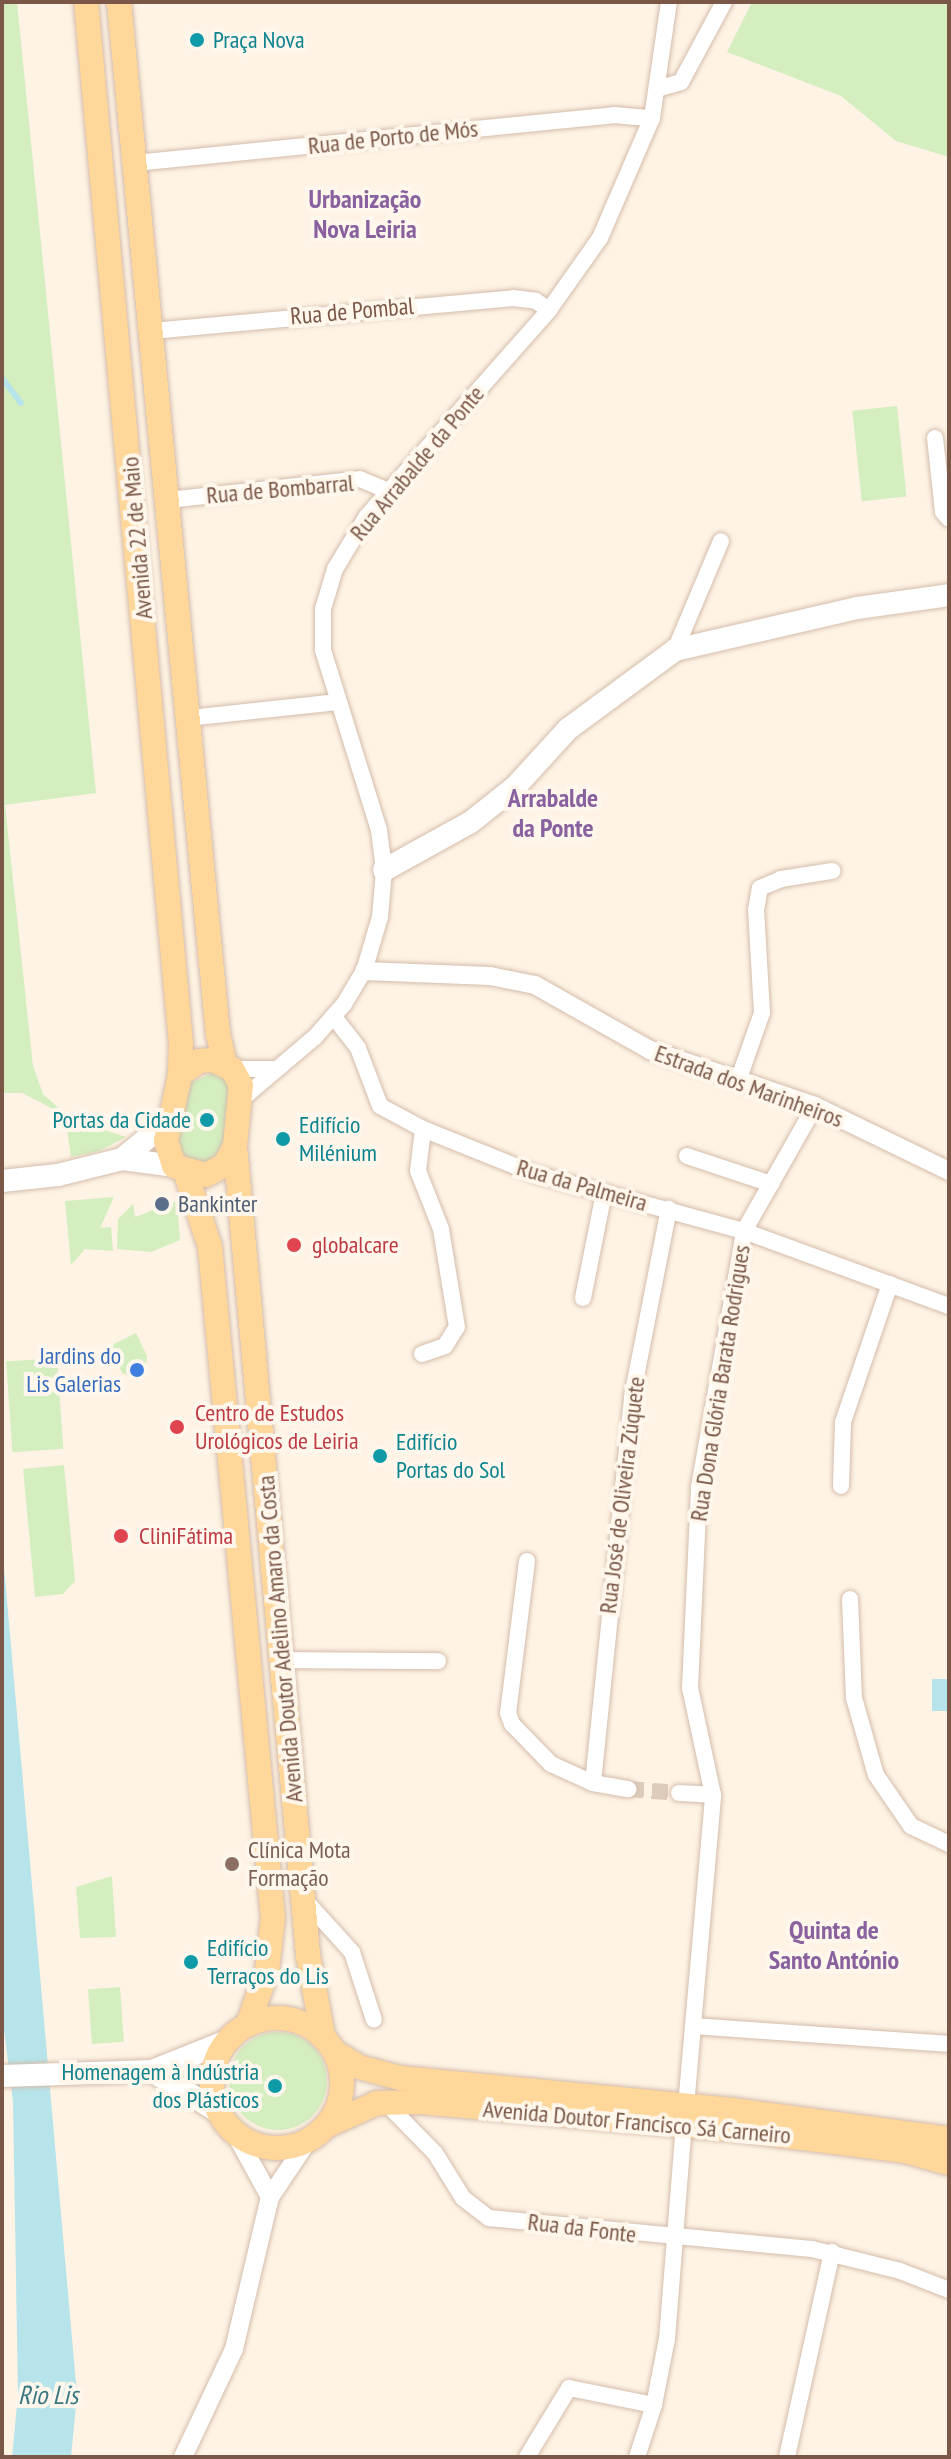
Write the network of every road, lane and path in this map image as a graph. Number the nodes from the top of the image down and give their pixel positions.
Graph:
1 (86, 2) edge
2 (119, 2) edge
3 (669, 2) edge
4 (724, 2) edge
5 (660, 88) junction
6 (652, 118) junction
7 (135, 163) junction
8 (549, 310) junction
9 (152, 331) junction
10 (935, 438) dead end
11 (390, 492) junction
12 (168, 500) junction
13 (949, 519) edge
14 (721, 541) dead end
15 (949, 595) edge
16 (675, 650) junction
17 (337, 702) junction
18 (188, 718) junction
19 (384, 870) junction
20 (832, 871) dead end
21 (364, 971) junction
22 (334, 1017) junction
23 (229, 1067) junction
24 (276, 1069) junction
25 (180, 1075) junction
26 (738, 1081) junction
27 (243, 1098) junction
28 (815, 1106) junction
29 (167, 1122) junction
30 (423, 1129) junction
31 (235, 1146) junction
32 (687, 1156) dead end
33 (122, 1159) junction
34 (180, 1170) junction
35 (949, 1171) edge
36 (2, 1181) edge
37 (771, 1184) junction
38 (604, 1193) junction
39 (669, 1209) junction
40 (744, 1231) junction
41 (890, 1284) junction
42 (583, 1298) dead end
43 (949, 1306) edge
44 (422, 1354) dead end
45 (841, 1486) dead end
46 (527, 1561) dead end
47 (850, 1599) dead end
48 (282, 1660) junction
49 (438, 1661) dead end
50 (593, 1783) junction
51 (628, 1789) tunnel mouth
52 (679, 1793) tunnel mouth
53 (713, 1795) junction
54 (949, 1844) edge
55 (303, 1898) junction
56 (374, 2020) dead end
57 (248, 2024) junction
58 (693, 2026) junction
59 (227, 2041) junction
60 (949, 2044) edge
61 (329, 2045) junction
62 (152, 2071) junction
63 (2, 2076) edge
64 (385, 2102) junction
65 (219, 2112) junction
66 (685, 2115) junction
67 (328, 2125) junction
68 (235, 2133) junction
69 (949, 2139) edge
70 (307, 2142) junction
71 (949, 2163) edge
72 (270, 2197) junction
73 (674, 2239) junction
74 (832, 2252) junction
75 (949, 2290) edge
76 (654, 2405) junction
77 (183, 2457) edge
78 (527, 2457) edge
79 (637, 2457) edge
80 (787, 2457) edge

1 - 25 main road, Avenida 22 de Maio
2 - 7 main road, Avenida 22 de Maio
3 - 5 street, Rua Arrabalde da Ponte
4 - 5 street
5 - 6 street, Rua Arrabalde da Ponte
6 - 7 street, Rua de Porto de Mós
6 - 8 street, Rua Arrabalde da Ponte
7 - 9 main road, Avenida 22 de Maio
8 - 9 street, Rua de Pombal
8 - 11 street, Rua Arrabalde da Ponte
9 - 12 main road, Avenida 22 de Maio
10 - 13 street
11 - 12 street, Rua de Bombarral
11 - 17 street, Rua Arrabalde da Ponte
12 - 18 main road, Avenida 22 de Maio
14 - 16 street
15 - 16 main road
16 - 19 main road
17 - 18 street
17 - 19 street, Rua Arrabalde da Ponte
18 - 23 main road, Avenida 22 de Maio
19 - 21 street, Rua Arrabalde da Ponte
20 - 26 street
21 - 22 street, Rua Arrabalde da Ponte
21 - 26 street, Estrada dos Marinheiros
22 - 24 street, Rua Arrabalde da Ponte
22 - 30 street, Rua da Palmeira
23 - 24 street
23 - 25 main road
23 - 27 main road
24 - 27 street, Rua Arrabalde da Ponte
25 - 29 main road
26 - 28 street, Estrada dos Marinheiros
27 - 31 main road
28 - 35 street, Estrada dos Marinheiros
28 - 37 street, Rua Dona Glória Barata Rodrigues
29 - 33 main road
29 - 34 main road
30 - 38 street, Rua da Palmeira
30 - 44 street
31 - 34 main road
31 - 48 main road, Avenida Doutor Adelino Amaro da Costa
32 - 37 street
33 - 34 main road
33 - 36 main road
34 - 57 main road, Avenida Doutor Adelino Amaro da Costa
37 - 40 street, Rua Dona Glória Barata Rodrigues
38 - 39 street, Rua da Palmeira
38 - 42 street
39 - 40 street, Rua da Palmeira
39 - 50 street, Rua José de Oliveira Zúquete
40 - 41 street, Rua da Palmeira
40 - 53 street, Rua Dona Glória Barata Rodrigues
41 - 43 street, Rua da Palmeira
41 - 45 street
46 - 50 street
47 - 54 street
48 - 49 street
48 - 55 main road, Avenida Doutor Adelino Amaro da Costa
50 - 51 street
52 - 53 street
53 - 58 street, Rua Dona Glória Barata Rodrigues
55 - 56 street
55 - 61 main road, Avenida Doutor Adelino Amaro da Costa
57 - 59 main road
57 - 61 main road
58 - 60 street
58 - 66 street, Rua Dona Glória Barata Rodrigues
59 - 62 main road
59 - 65 main road
61 - 66 main road, Avenida Doutor Francisco Sá Carneiro
61 - 67 main road
62 - 63 main road
62 - 65 main road
64 - 66 main road, Avenida Doutor Francisco Sá Carneiro
64 - 67 main road, Avenida Doutor Francisco Sá Carneiro
64 - 73 street, Rua da Fonte
65 - 68 main road
66 - 69 main road, Avenida Doutor Francisco Sá Carneiro
66 - 71 main road, Avenida Doutor Francisco Sá Carneiro
66 - 73 street, Rua Dona Glória Barata Rodrigues
67 - 70 main road
68 - 70 main road
68 - 72 street
70 - 72 street
72 - 77 street
73 - 74 street, Rua da Fonte
73 - 76 street, Rua Dona Glória Barata Rodrigues
74 - 75 street, Rua da Fonte
74 - 80 street
76 - 78 street
76 - 79 street, Rua Dona Glória Barata Rodrigues

